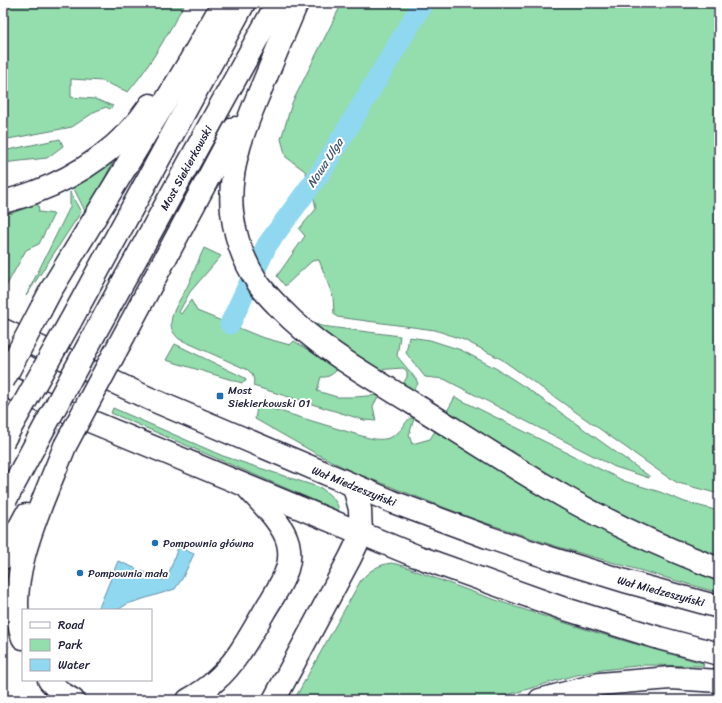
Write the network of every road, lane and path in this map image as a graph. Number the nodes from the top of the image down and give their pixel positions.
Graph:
1 (223, 3) edge
2 (244, 3) edge
3 (277, 3) edge
4 (296, 3) edge
5 (281, 42) junction
6 (136, 135) junction
7 (3, 202) edge
8 (39, 308) junction
9 (3, 330) edge
10 (3, 354) edge
11 (3, 381) edge
12 (3, 385) edge
13 (3, 442) edge
14 (247, 487) junction
15 (354, 487) junction
16 (5, 502) edge
17 (34, 511) junction
18 (361, 534) junction
19 (3, 558) edge
20 (719, 569) edge
21 (719, 607) edge
22 (22, 635) edge
23 (719, 654) edge
24 (719, 680) edge
25 (50, 681) edge
26 (73, 700) edge
27 (188, 700) edge
28 (274, 700) edge
29 (540, 700) edge

1 - 6 main road
2 - 13 main road, bridge
3 - 16 main road, Most Siekierkowski, bridge
4 - 5 main road
5 - 17 main road, bridge
5 - 20 main road
6 - 7 main road
6 - 8 main road
8 - 10 main road
8 - 11 main road, bridge
9 - 15 main road, Wał Miedzeszyński
12 - 14 main road
14 - 18 main road
14 - 27 main road
15 - 18 main road
15 - 21 main road, Wał Miedzeszyński
17 - 19 main road
17 - 22 main road
18 - 23 main road
18 - 28 main road
24 - 29 main road
25 - 26 main road

